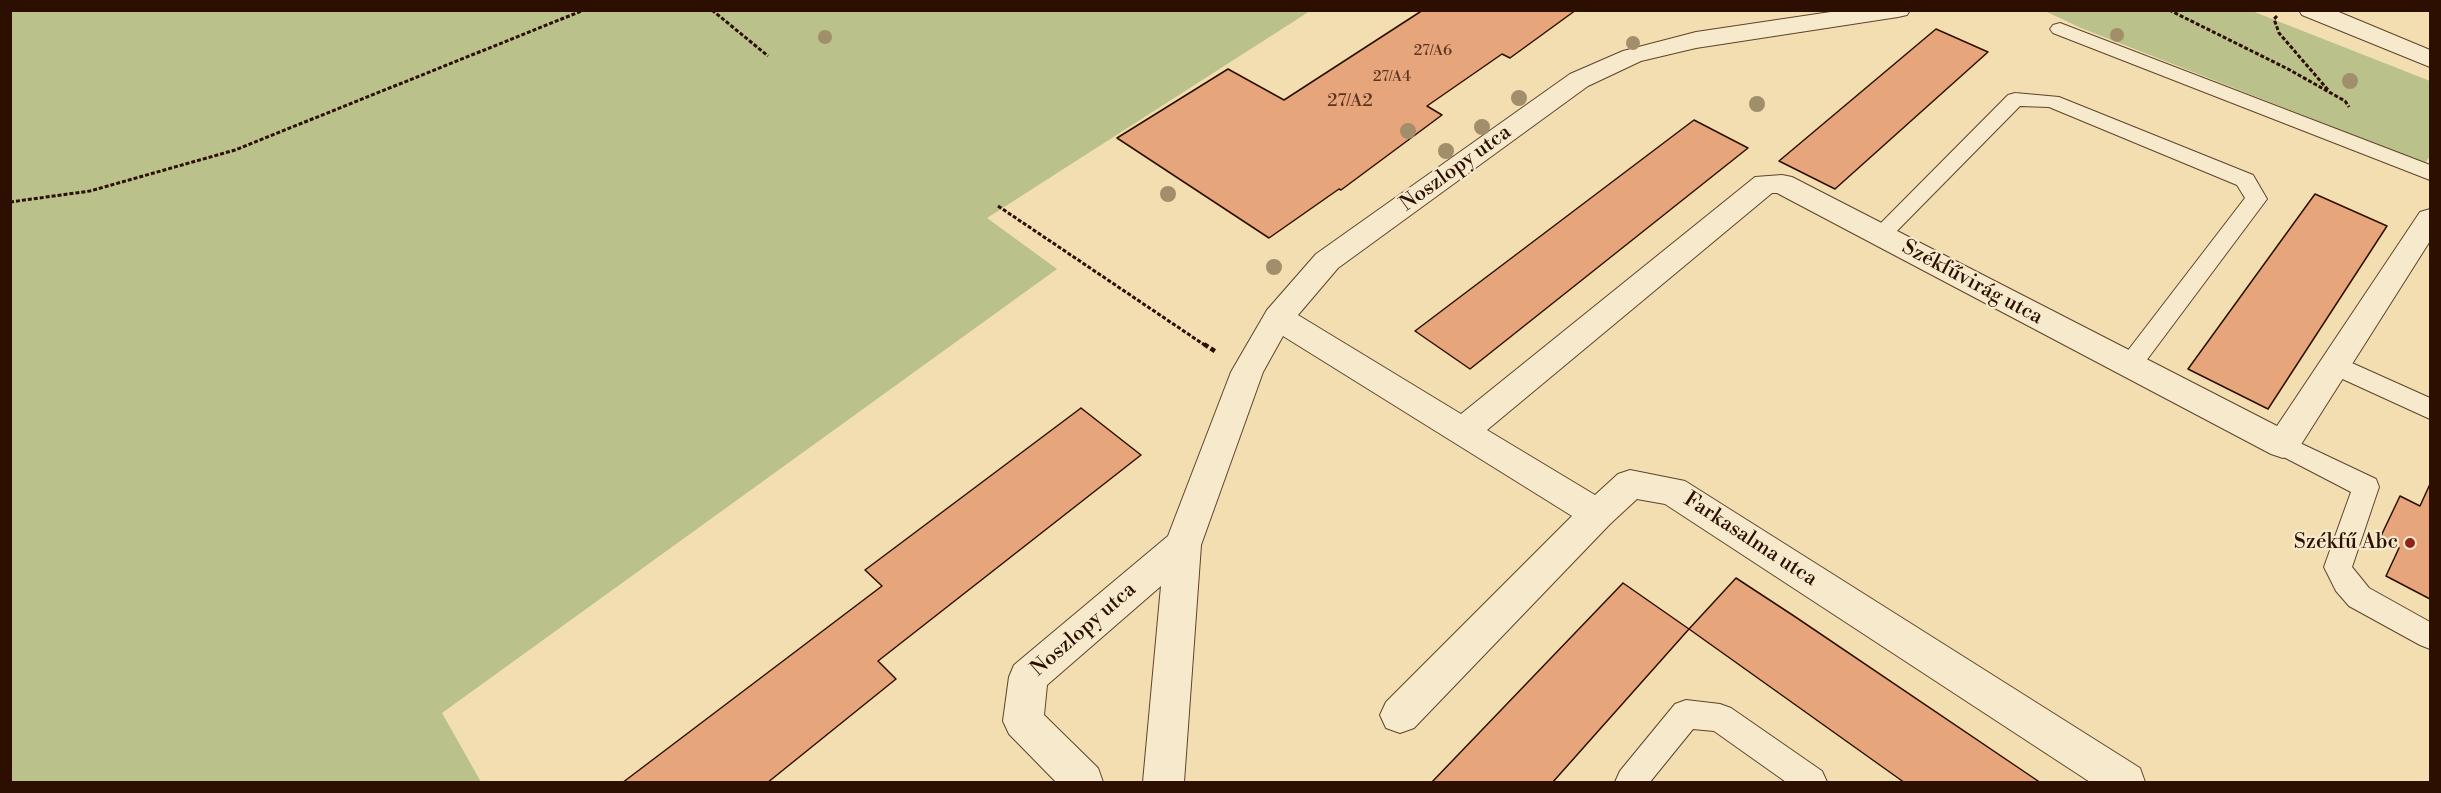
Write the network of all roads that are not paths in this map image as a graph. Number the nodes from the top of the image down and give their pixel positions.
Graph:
1 (1898, 10) edge
2 (2311, 10) edge
3 (2060, 28) dead end
4 (2430, 59) edge
5 (2430, 173) edge
6 (2430, 219) edge
7 (1880, 235) junction
8 (1278, 318) junction
9 (2334, 364) junction
10 (2128, 366) junction
11 (2430, 409) edge
12 (1463, 430) junction
13 (2283, 445) junction
14 (1597, 514) junction
15 (1183, 545) junction
16 (2430, 636) edge
17 (1400, 715) dead end
18 (1083, 783) edge
19 (1164, 783) edge
20 (1631, 783) edge
21 (1811, 783) edge
22 (2125, 783) edge

1 - 8 street, Noszlopy utca
2 - 4 street
3 - 5 lane
6 - 9 street
7 - 10 street, Székfűvirág utca
7 - 10 lane
7 - 12 street, Székfűvirág utca
8 - 12 street
8 - 15 street, Noszlopy utca
9 - 11 lane
9 - 13 street
10 - 13 street, Székfűvirág utca
12 - 14 street
13 - 16 lane
14 - 17 street
14 - 22 street, Farkasalma utca
15 - 18 street, Noszlopy utca
15 - 19 street, Noszlopy utca
20 - 21 lane

